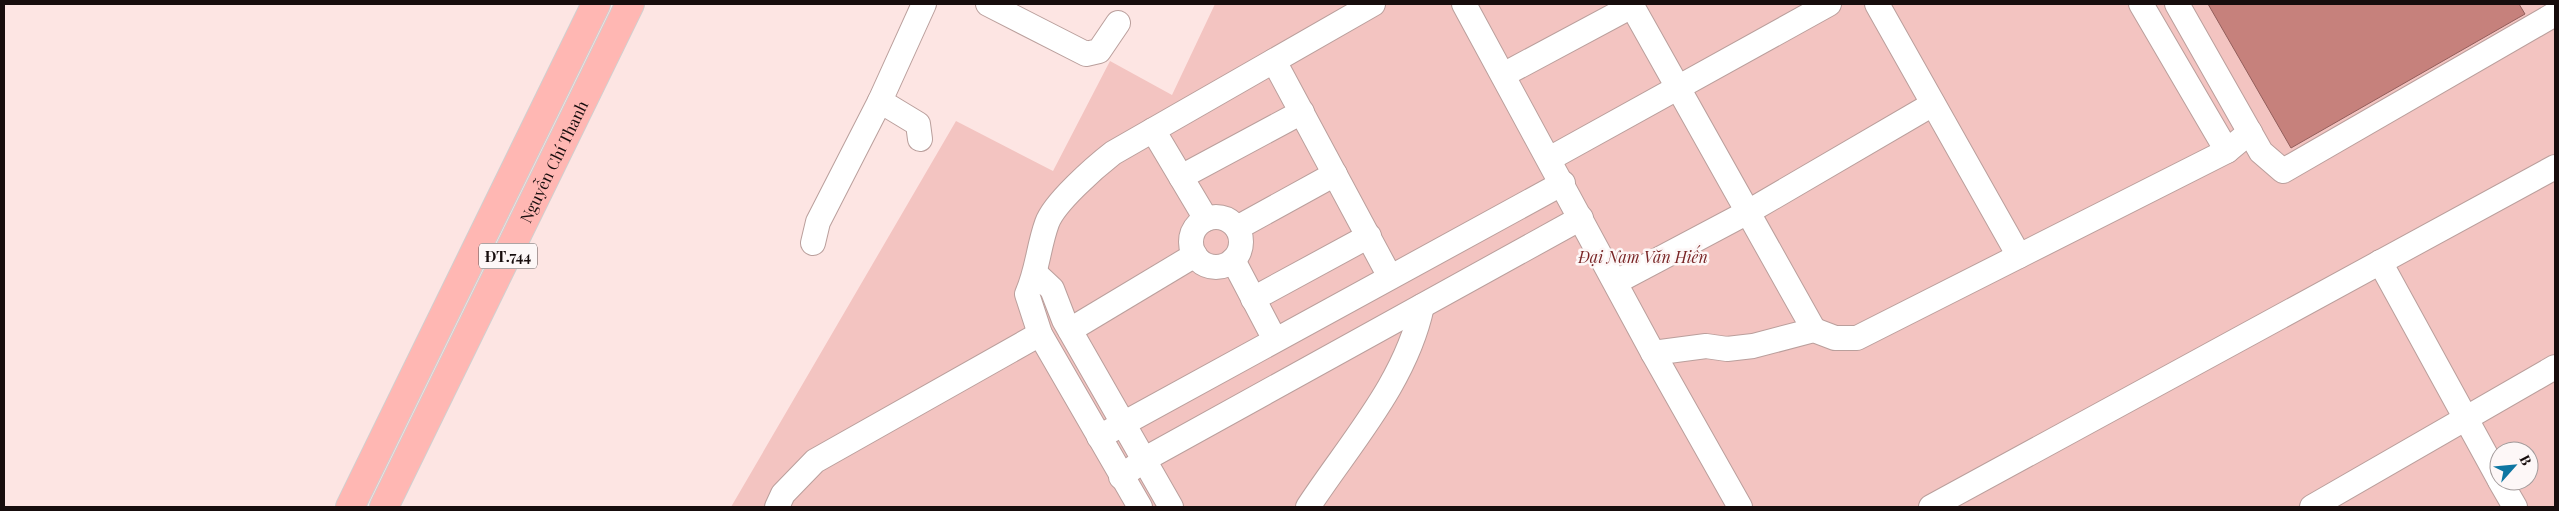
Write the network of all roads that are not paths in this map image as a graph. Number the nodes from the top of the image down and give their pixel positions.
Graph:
1 (596, 4) edge
2 (630, 4) edge
3 (924, 4) edge
4 (988, 4) edge
5 (1373, 4) edge
6 (1464, 4) edge
7 (1829, 4) edge
8 (1876, 4) edge
9 (2141, 4) edge
10 (2177, 4) edge
11 (1632, 5) edge
12 (2548, 12) edge
13 (1118, 23) dead end
14 (1274, 61) junction
15 (1503, 75) junction
16 (1677, 86) junction
17 (880, 101) junction
18 (1933, 104) junction
19 (1302, 112) junction
20 (1153, 130) junction
21 (2250, 132) junction
22 (920, 139) dead end
23 (2227, 151) junction
24 (1549, 158) junction
25 (2555, 166) edge
26 (1335, 174) junction
27 (1181, 177) junction
28 (1563, 183) junction
29 (1748, 212) junction
30 (1581, 218) junction
31 (1206, 219) junction
32 (1237, 228) junction
33 (1369, 236) junction
34 (813, 243) dead end
35 (1195, 255) junction
36 (2019, 256) junction
37 (1233, 260) junction
38 (2380, 262) junction
39 (1036, 274) junction
40 (1390, 277) junction
41 (1616, 282) junction
42 (1253, 299) junction
43 (1422, 306) junction
44 (1070, 330) junction
45 (1814, 330) junction
46 (1040, 334) junction
47 (1275, 340) junction
48 (1653, 353) junction
49 (2555, 367) edge
50 (2466, 419) junction
51 (1124, 423) junction
52 (1099, 437) junction
53 (1144, 459) junction
54 (2489, 460) edge
55 (1122, 477) junction
56 (2506, 491) edge
57 (350, 507) edge
58 (384, 507) edge
59 (777, 507) edge
60 (1140, 507) edge
61 (1171, 507) edge
62 (1308, 507) edge
63 (1740, 507) edge
64 (1930, 507) edge
65 (2312, 507) edge
66 (2515, 507) edge

1 - 57 main road, Nguyễn Chí Thanh / ĐT.744
2 - 58 main road, Nguyễn Chí Thanh / ĐT.744
3 - 17 street
4 - 13 street
5 - 14 street
6 - 15 street
7 - 16 street
8 - 18 street
9 - 23 street
10 - 21 street
11 - 15 street
11 - 16 street
12 - 21 street
14 - 19 street
14 - 20 street
15 - 24 street
16 - 24 street
16 - 29 street
17 - 22 street
17 - 34 street
18 - 29 street
18 - 36 street
19 - 26 street
19 - 27 street
20 - 27 street
20 - 39 street
21 - 23 street
23 - 36 street
24 - 28 street
25 - 38 street
26 - 32 street
26 - 33 street
27 - 31 street
28 - 30 street
28 - 40 street
29 - 41 street
29 - 45 street
30 - 41 street
30 - 43 street
31 - 32 street
31 - 35 street
32 - 37 street
33 - 40 street
33 - 42 street
35 - 37 street
35 - 44 street
36 - 45 street
37 - 42 street
38 - 50 street
38 - 64 street
39 - 44 street
39 - 46 street
40 - 47 street
41 - 48 street
42 - 47 street
43 - 53 street
43 - 62 street
44 - 51 street
45 - 48 street
46 - 52 street
46 - 59 street
47 - 51 street
48 - 63 street
49 - 50 street
50 - 54 street
50 - 65 street
51 - 52 street
51 - 53 street
52 - 55 street
53 - 55 street
53 - 61 street
55 - 60 street
56 - 66 street

